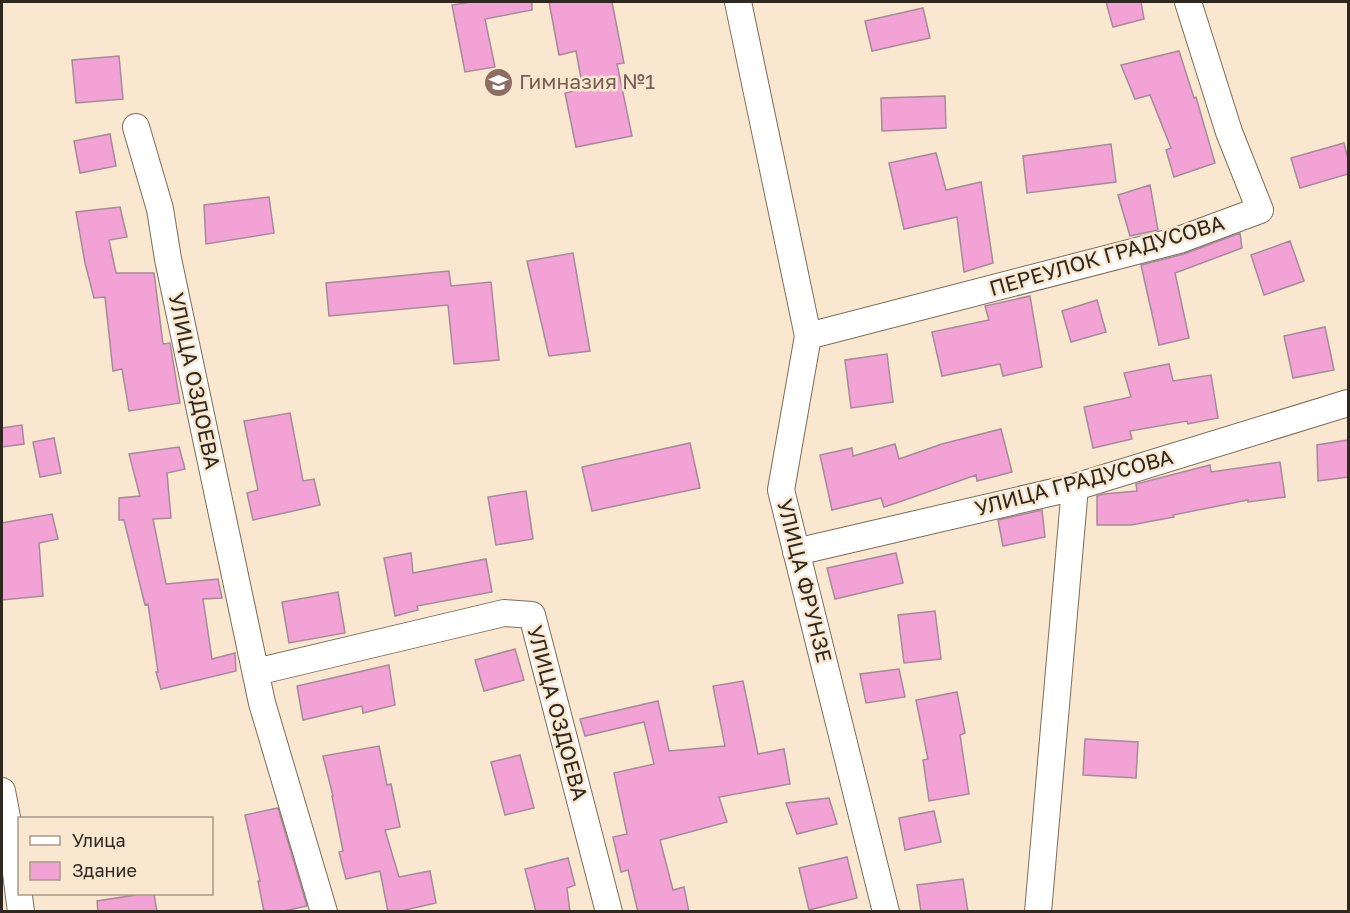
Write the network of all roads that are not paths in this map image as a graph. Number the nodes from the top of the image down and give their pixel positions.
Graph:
1 (738, 2) edge
2 (1188, 2) edge
3 (135, 127) dead end
4 (808, 336) junction
5 (1348, 403) edge
6 (1075, 487) junction
7 (796, 552) junction
8 (256, 672) junction
9 (2, 791) edge
10 (18, 888) edge
11 (19, 895) edge
12 (21, 912) edge
13 (324, 912) edge
14 (609, 912) edge
15 (886, 912) edge
16 (1038, 912) edge

1 - 4 street, УЛИЦА ФРУНЗЕ
2 - 4 street, ПЕРЕУЛОК ГРАДУСОВА
3 - 8 street, УЛИЦА ОЗДОЕВА
4 - 7 street, УЛИЦА ФРУНЗЕ
5 - 6 street, УЛИЦА ГРАДУСОВА
6 - 7 street, УЛИЦА ГРАДУСОВА
6 - 16 street
7 - 15 street, УЛИЦА ФРУНЗЕ
8 - 13 street, УЛИЦА ОЗДОЕВА
8 - 14 street, УЛИЦА ОЗДОЕВА
9 - 10 street
11 - 12 street

